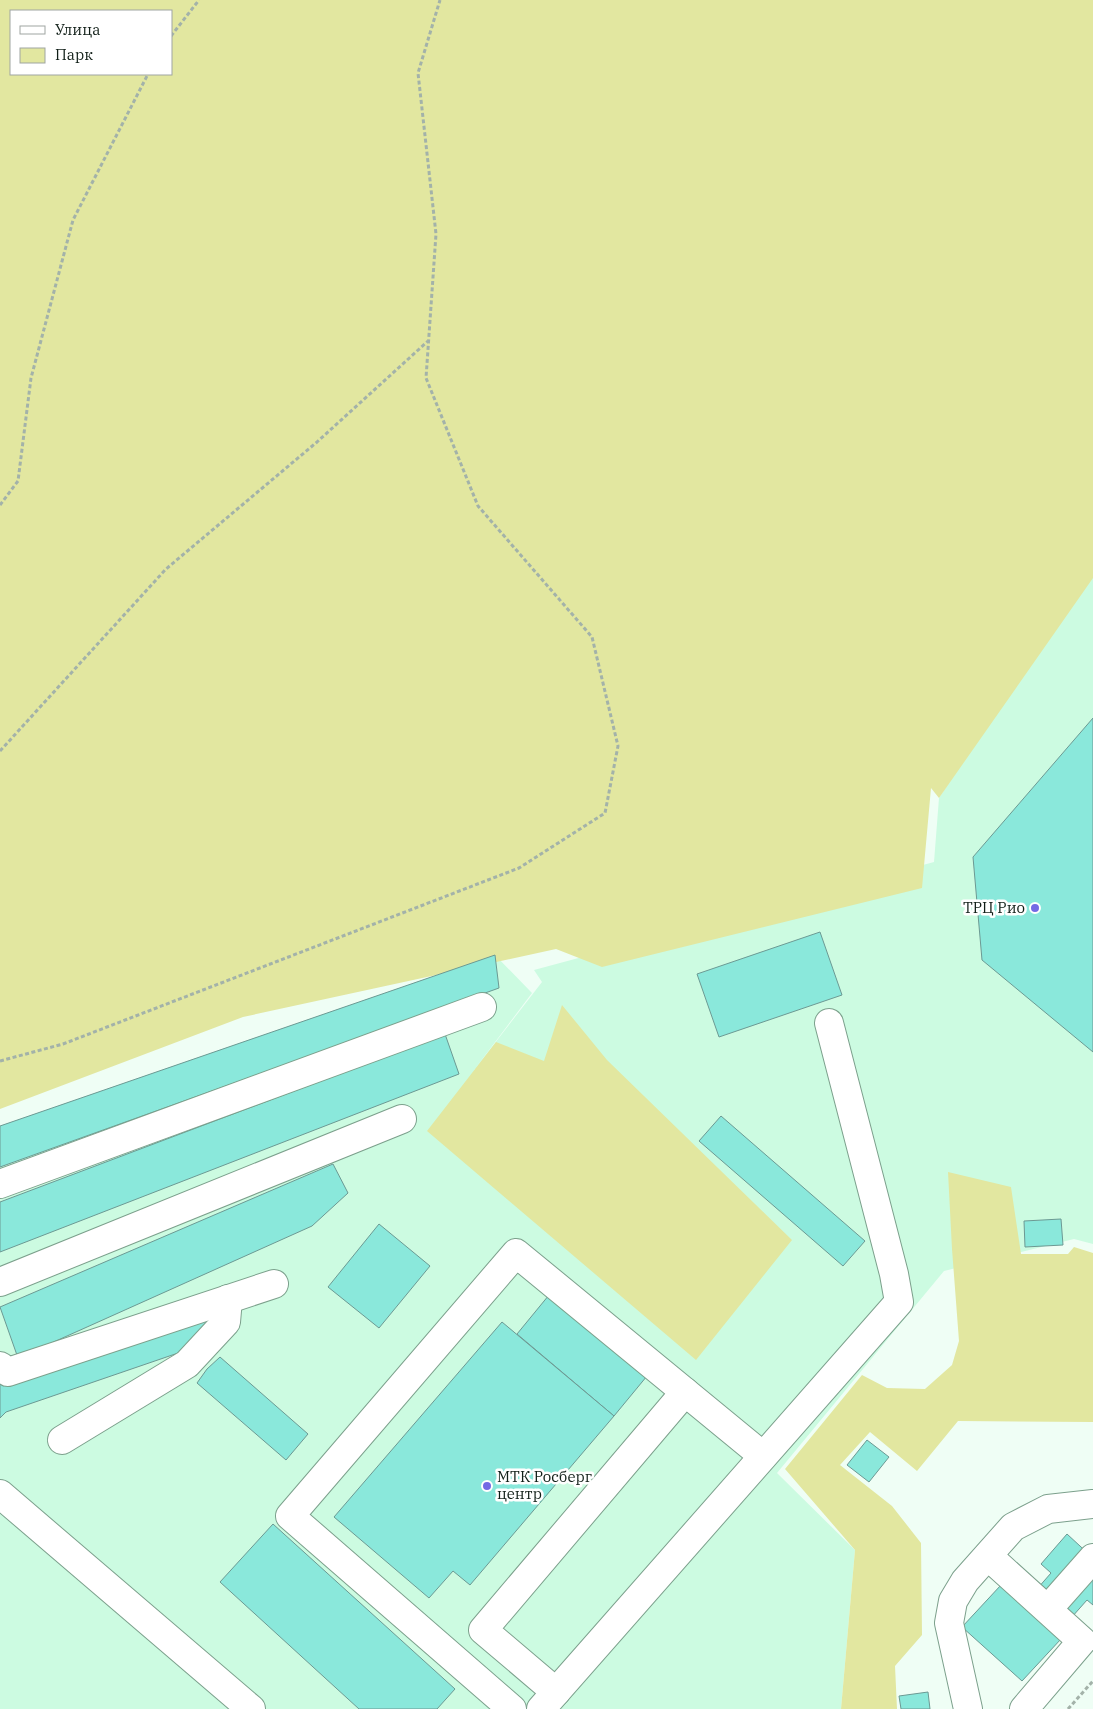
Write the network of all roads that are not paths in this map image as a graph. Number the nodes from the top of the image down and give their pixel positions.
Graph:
1 (482, 1007) dead end
2 (829, 1022) dead end
3 (402, 1119) dead end
4 (0, 1184) edge
5 (0, 1282) edge
6 (274, 1284) dead end
7 (228, 1300) junction
8 (0, 1366) edge
9 (685, 1392) junction
10 (62, 1440) dead end
11 (763, 1456) junction
12 (0, 1494) edge
13 (1093, 1504) edge
14 (988, 1556) junction
15 (1093, 1558) edge
16 (1048, 1609) junction
17 (549, 1700) edge
18 (250, 1709) edge
19 (512, 1709) edge
20 (968, 1709) edge
21 (1024, 1709) edge

1 - 4 lane
2 - 11 lane
3 - 5 lane
6 - 7 lane
7 - 8 lane
7 - 10 lane
9 - 11 lane
9 - 17 lane
9 - 19 lane
11 - 17 lane
12 - 18 lane
13 - 14 lane
14 - 16 lane
14 - 20 lane
15 - 16 lane
16 - 21 lane

